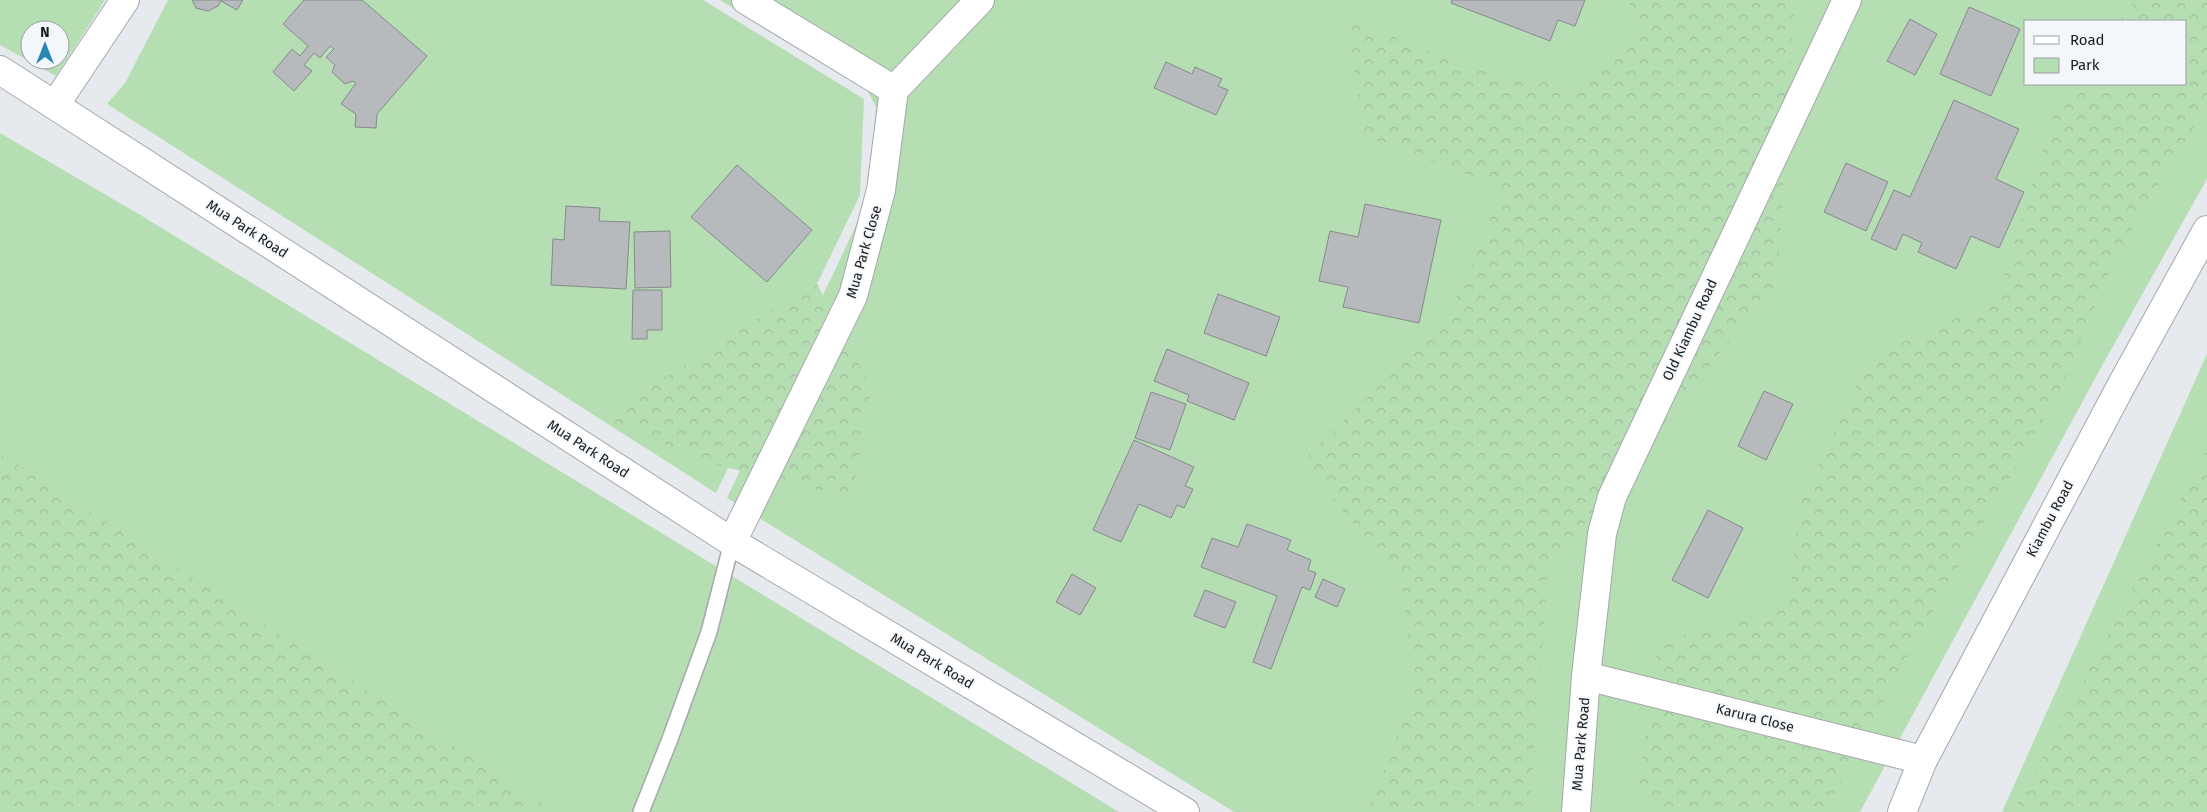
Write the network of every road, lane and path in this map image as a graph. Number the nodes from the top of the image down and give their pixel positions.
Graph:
1 (125, 0) edge
2 (746, 0) edge
3 (980, 0) edge
4 (1847, 0) edge
5 (0, 70) edge
6 (894, 90) junction
7 (55, 105) junction
8 (2207, 230) edge
9 (732, 542) junction
10 (1586, 676) junction
11 (1923, 760) junction
12 (641, 812) edge
13 (1185, 812) edge
14 (1576, 812) edge
15 (1902, 812) edge

1 - 7 main road
2 - 6 main road
3 - 6 main road
4 - 10 main road, Old Kiambu Road
5 - 7 main road, Mua Park Road
6 - 9 main road, Mua Park Close
7 - 9 main road, Mua Park Road
8 - 11 main road, Kiambu Road
9 - 12 lane
9 - 13 main road, Mua Park Road
10 - 11 main road, Karura Close
10 - 14 main road, Mua Park Road
11 - 15 main road, Kiambu Road

